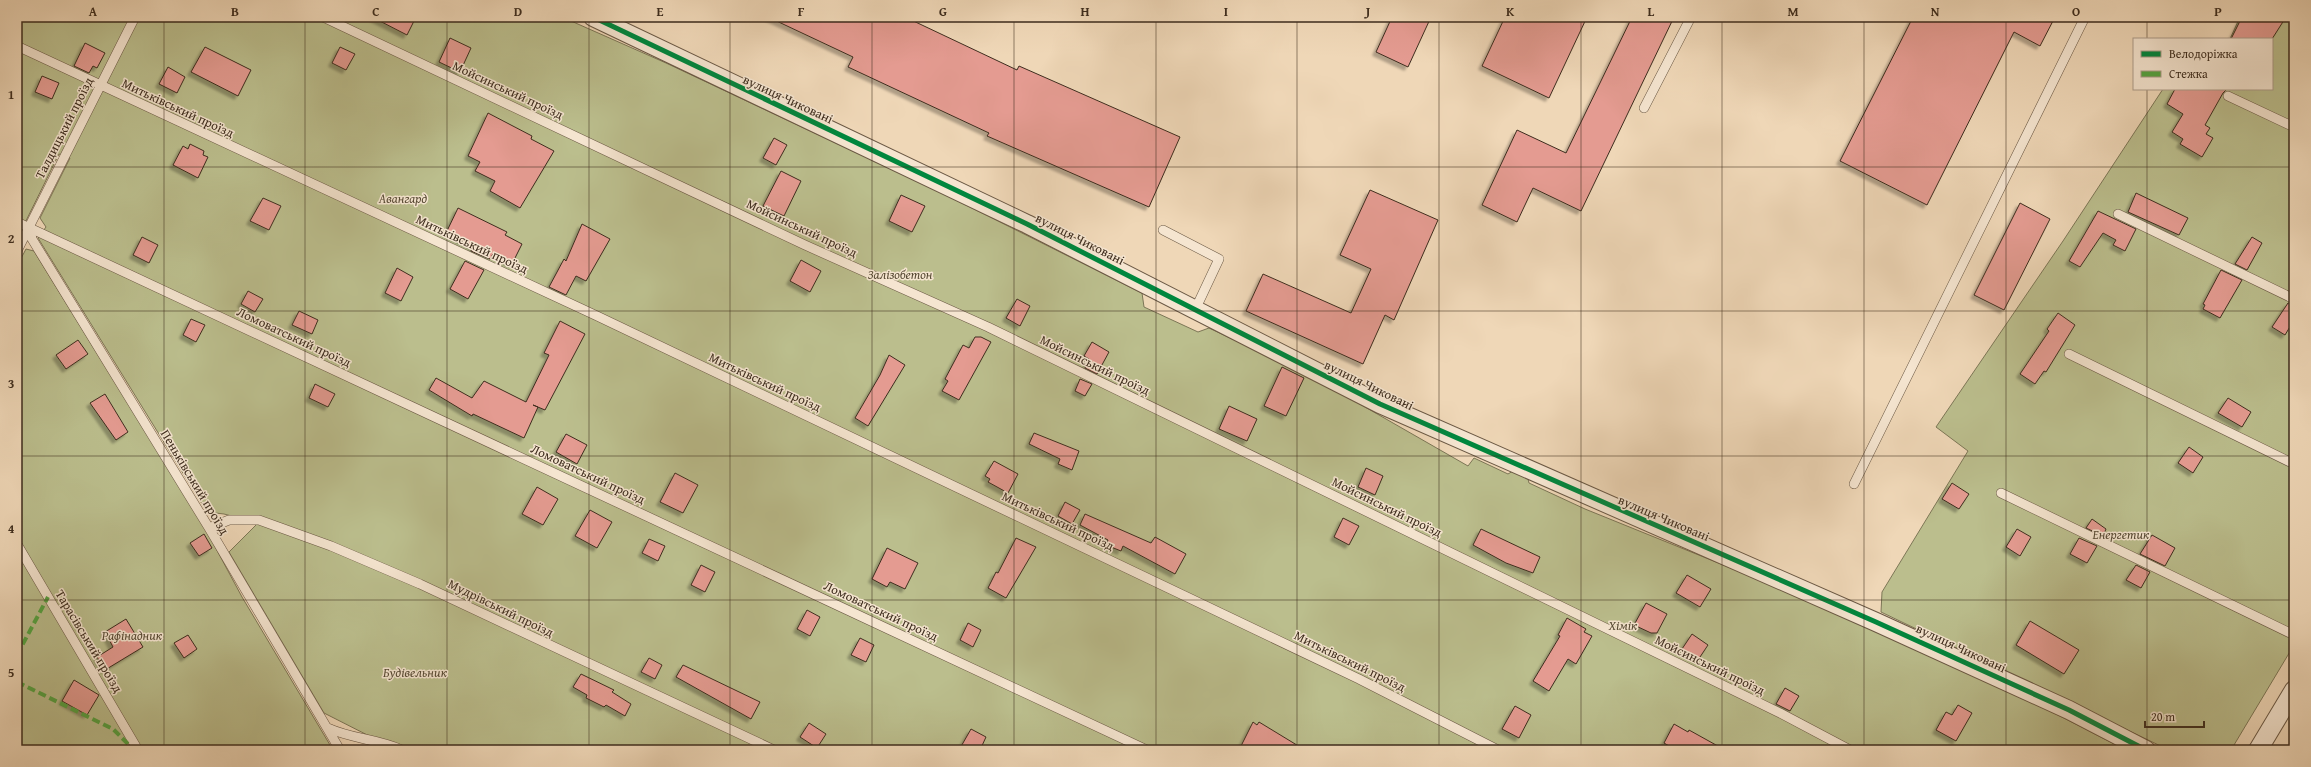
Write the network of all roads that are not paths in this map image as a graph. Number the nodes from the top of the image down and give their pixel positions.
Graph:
1 (135, 17) edge
2 (323, 17) edge
3 (593, 17) edge
4 (1691, 17) edge
5 (2085, 17) edge
6 (17, 46) edge
7 (99, 86) junction
8 (2228, 96) dead end
9 (1644, 108) dead end
10 (2294, 127) edge
11 (2118, 214) dead end
12 (17, 222) edge
13 (29, 228) junction
14 (1163, 230) dead end
15 (17, 251) edge
16 (2294, 299) edge
17 (1196, 310) junction
18 (2069, 354) dead end
19 (2294, 464) edge
20 (1854, 484) dead end
21 (2002, 493) dead end
22 (209, 528) junction
23 (17, 544) edge
24 (2294, 635) edge
25 (2294, 690) edge
26 (328, 728) junction
27 (138, 750) edge
28 (340, 750) edge
29 (402, 750) edge
30 (774, 750) edge
31 (1147, 750) edge
32 (1498, 750) edge
33 (1850, 750) edge
34 (2146, 750) edge
35 (2258, 750) edge

1 - 7 lane, Талдицький проїзд
2 - 33 lane, Мойсинський проїзд
3 - 17 street, вулиця Чиковані
4 - 9 lane
5 - 20 lane
6 - 7 lane, Митьківський проїзд
7 - 13 lane, Талдицький проїзд
7 - 32 lane, Митьківський проїзд
8 - 10 lane
11 - 16 lane
12 - 13 lane, Ломоватський проїзд
13 - 15 lane, Талдицький проїзд
13 - 22 lane, Пеньківський проїзд
13 - 31 lane, Ломоватський проїзд
14 - 17 lane
17 - 34 street, вулиця Чиковані
18 - 19 lane
21 - 24 lane
22 - 26 lane, Пеньківський проїзд
22 - 30 lane, Мудрівський проїзд
23 - 27 lane, Тарасівський проїзд
25 - 35 street
26 - 28 lane, Пеньківський проїзд
26 - 29 lane

